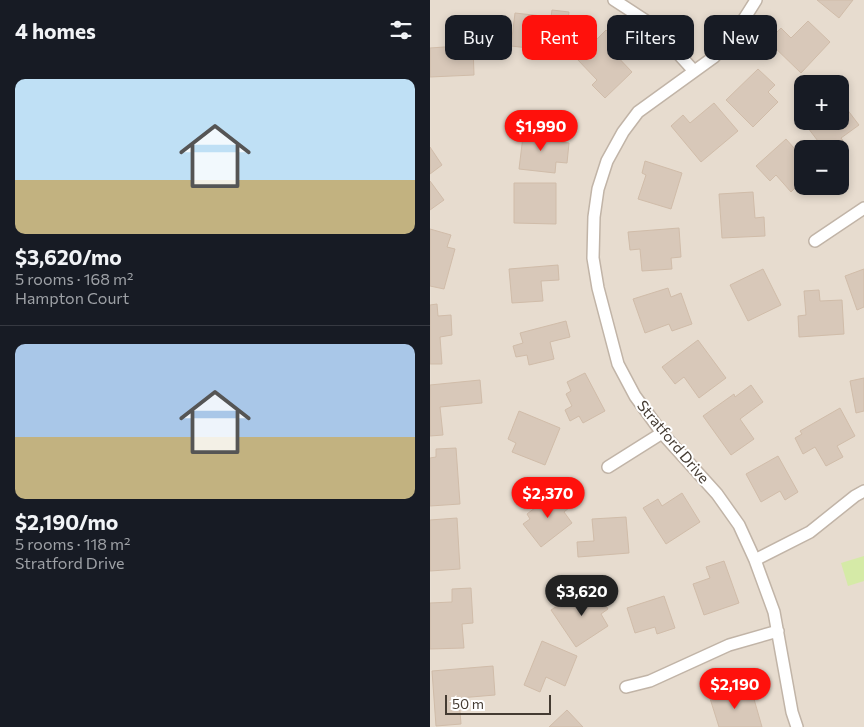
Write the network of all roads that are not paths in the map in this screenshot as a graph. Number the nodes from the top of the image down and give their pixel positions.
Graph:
1 (614, 0) edge
2 (756, 0) edge
3 (694, 71) junction
4 (864, 208) edge
5 (815, 241) dead end
6 (662, 433) junction
7 (608, 467) dead end
8 (864, 491) edge
9 (755, 560) junction
10 (778, 631) junction
11 (626, 687) dead end
12 (797, 727) edge

1 - 3 street
2 - 3 street, Stratford Drive
3 - 6 street, Stratford Drive
4 - 5 street
6 - 7 street
6 - 9 street, Stratford Drive
8 - 9 street
9 - 10 street, Stratford Drive
10 - 11 street
10 - 12 street, Stratford Drive

